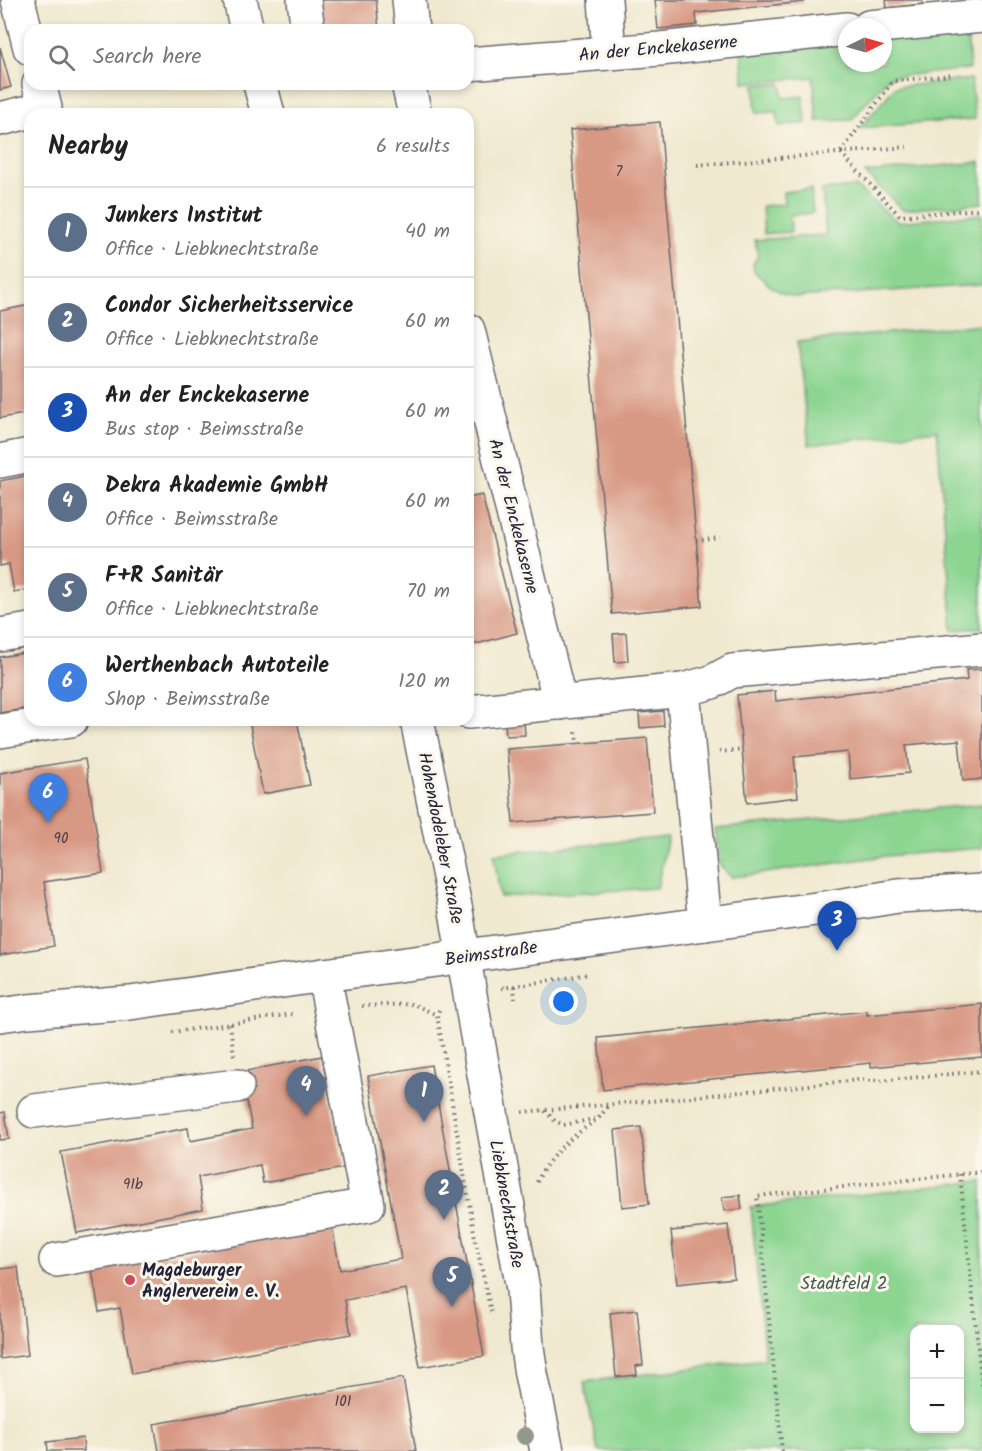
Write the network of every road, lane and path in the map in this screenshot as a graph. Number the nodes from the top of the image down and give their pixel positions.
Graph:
1 (18, 0) edge
2 (240, 0) edge
3 (304, 0) edge
4 (409, 0) edge
5 (605, 0) edge
6 (948, 9) edge
7 (982, 16) edge
8 (892, 22) edge
9 (24, 24) edge
10 (246, 24) edge
11 (307, 24) edge
12 (411, 24) edge
13 (838, 30) edge
14 (609, 53) junction
15 (474, 63) edge
16 (951, 75) dead end
17 (40, 90) edge
18 (262, 90) edge
19 (409, 90) edge
20 (45, 108) edge
21 (266, 108) edge
22 (414, 108) edge
23 (24, 113) edge
24 (0, 119) edge
25 (907, 147) dead end
26 (840, 153) junction
27 (697, 165) dead end
28 (980, 209) dead end
29 (474, 354) edge
30 (24, 456) edge
31 (0, 461) edge
32 (720, 538) dead end
33 (696, 541) dead end
34 (24, 631) edge
35 (0, 635) edge
36 (982, 649) edge
37 (683, 690) junction
38 (560, 703) junction
39 (474, 711) edge
40 (32, 726) edge
41 (420, 726) edge
42 (0, 731) edge
43 (982, 891) edge
44 (705, 924) junction
45 (464, 957) junction
46 (324, 975) junction
47 (513, 980) dead end
48 (515, 999) dead end
49 (0, 1015) edge
50 (437, 1015) dead end
51 (982, 1071) edge
52 (237, 1086) dead end
53 (610, 1105) junction
54 (544, 1110) junction
55 (34, 1111) dead end
56 (518, 1112) dead end
57 (599, 1118) junction
58 (982, 1172) edge
59 (960, 1174) junction
60 (533, 1191) dead end
61 (56, 1260) dead end
62 (492, 1316) dead end
63 (982, 1386) edge
64 (547, 1451) edge
65 (782, 1451) edge

1 - 9 street
2 - 10 street
3 - 11 street
4 - 12 street
5 - 14 street
6 - 7 street
6 - 8 street
13 - 14 street, An der Enckekaserne
14 - 15 street, An der Enckekaserne
16 - 26 path
17 - 20 street
18 - 21 street
19 - 22 street
23 - 24 street
25 - 26 path
26 - 27 path
26 - 28 path
29 - 38 street, An der Enckekaserne
30 - 31 street
32 - 33 path
34 - 35 street
36 - 37 street
37 - 38 street
37 - 44 street
38 - 39 street
40 - 42 street
41 - 45 street, Hohendodeleber Straße
43 - 44 street, Beimsstraße
44 - 45 street, Beimsstraße
45 - 46 street, Beimsstraße
45 - 64 street, Liebknechtstraße
46 - 49 street, Beimsstraße
46 - 61 street
47 - 48 path
50 - 62 path, Liebknechtstraße
51 - 53 path
52 - 55 street
53 - 54 path
53 - 57 path
54 - 56 path
54 - 57 path
57 - 60 path
58 - 59 path
59 - 63 path
59 - 65 path

